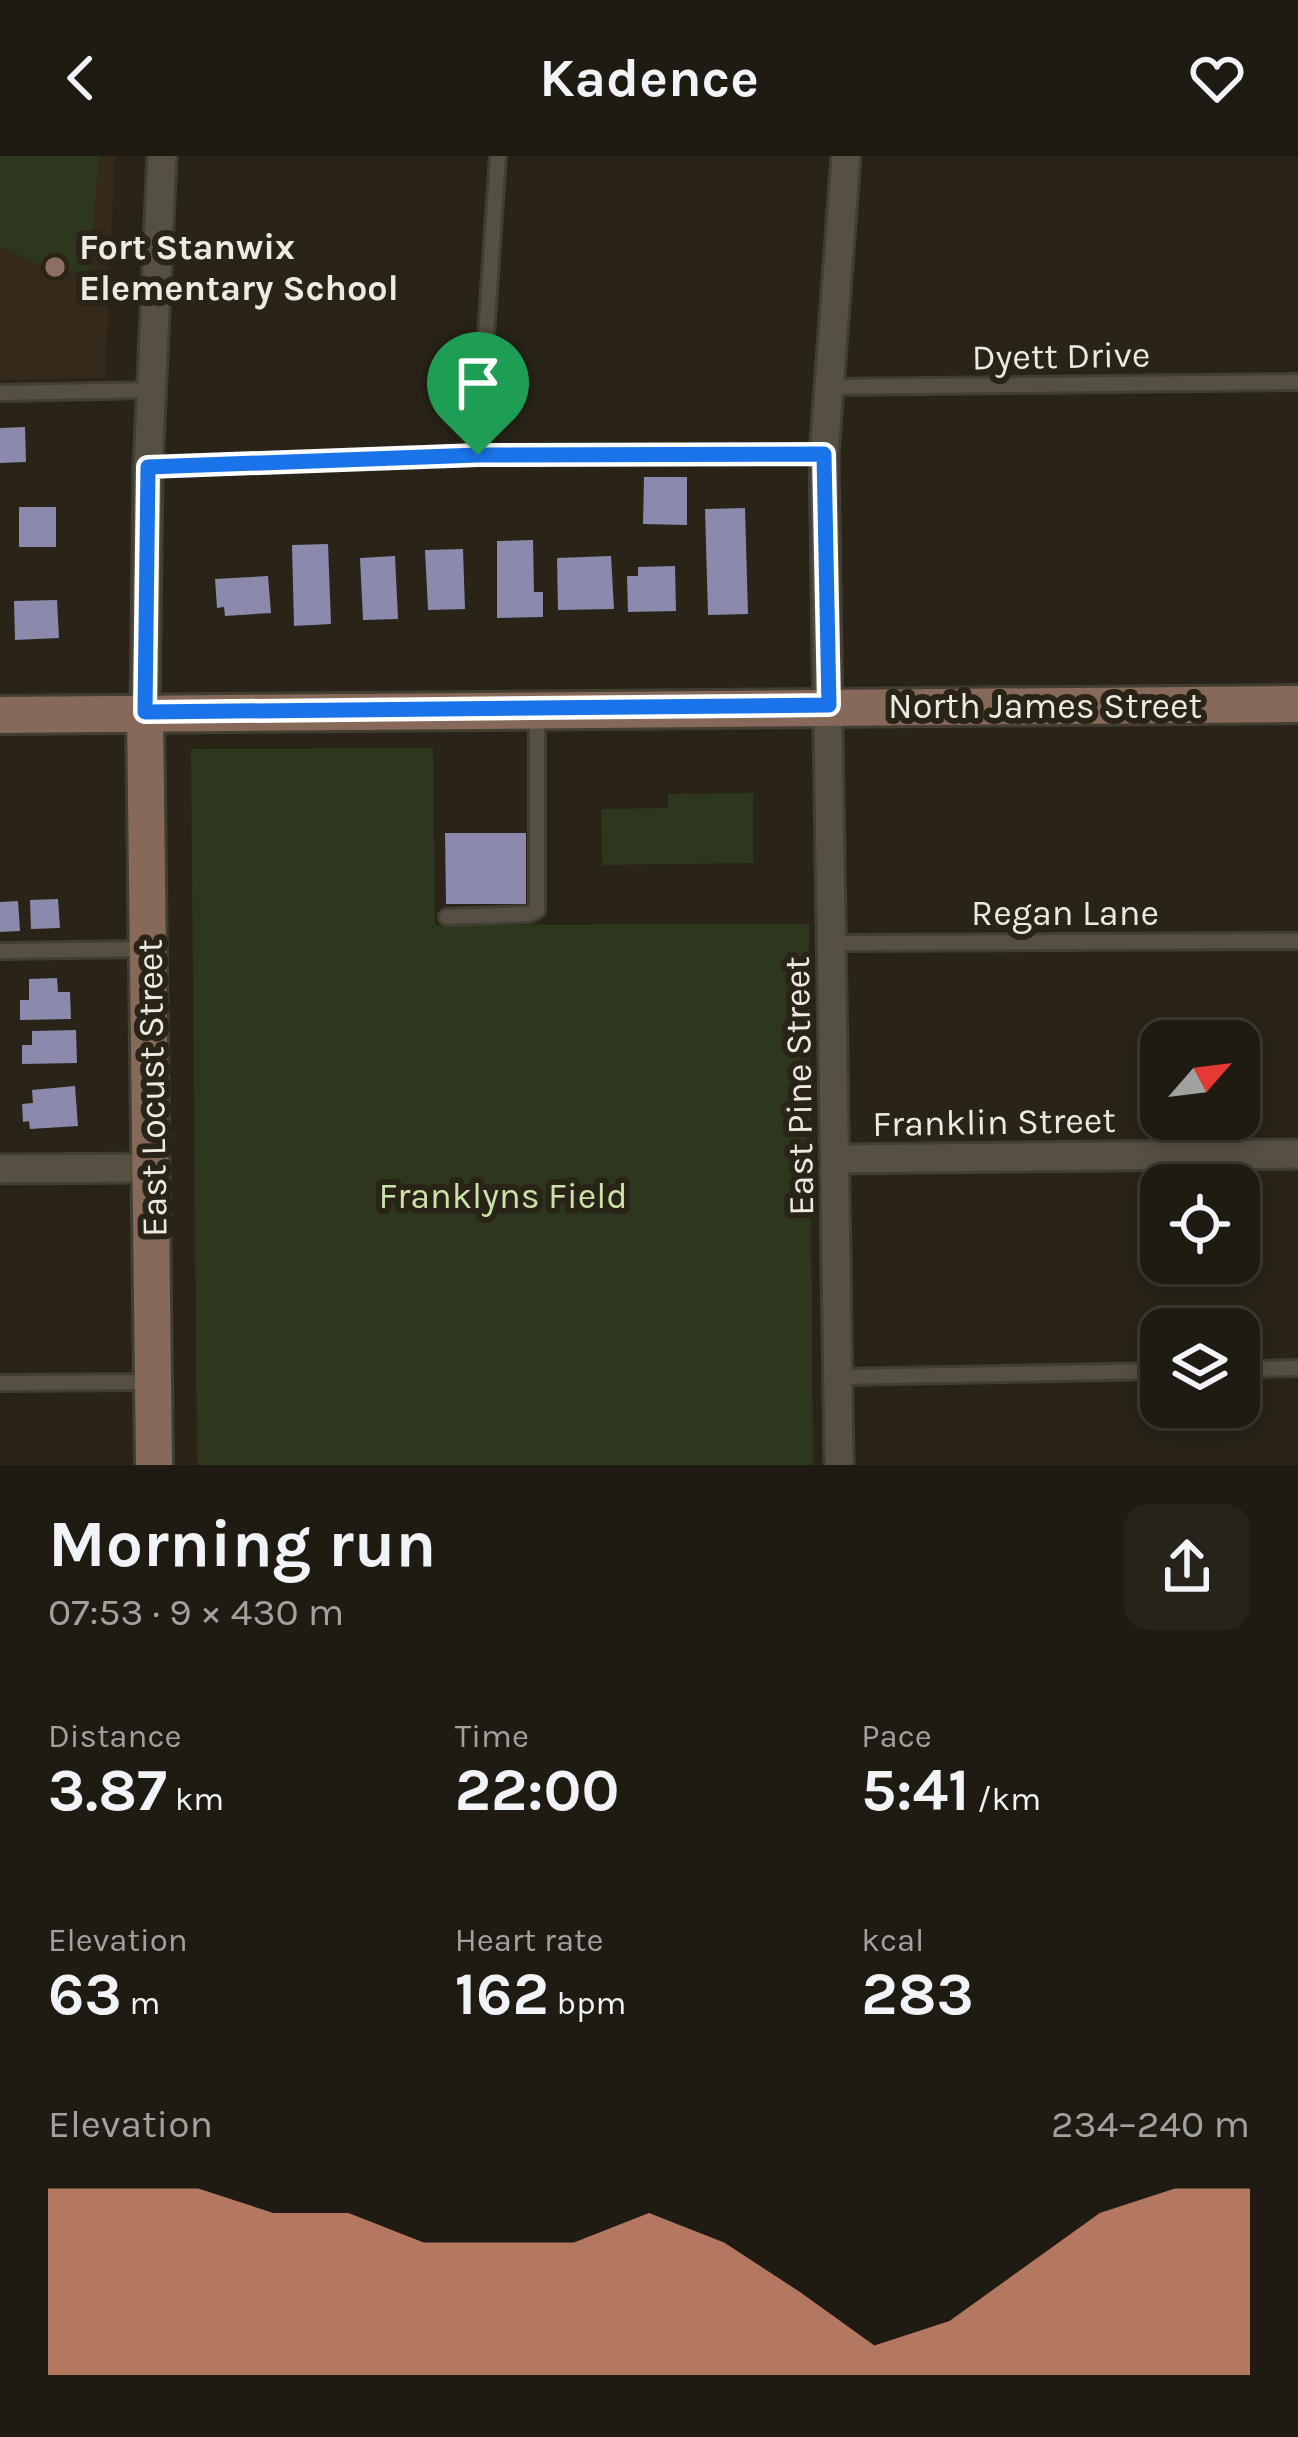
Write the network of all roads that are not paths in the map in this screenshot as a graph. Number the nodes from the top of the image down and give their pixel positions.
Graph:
1 (163, 156) edge
2 (498, 156) edge
3 (846, 156) edge
4 (1298, 382) edge
5 (825, 387) junction
6 (151, 390) junction
7 (0, 393) edge
8 (824, 454) junction
9 (478, 455) junction
10 (148, 467) junction
11 (1298, 704) edge
12 (829, 705) junction
13 (537, 708) junction
14 (145, 712) junction
15 (0, 715) edge
16 (447, 917) dead end
17 (1298, 941) edge
18 (832, 943) junction
19 (149, 949) junction
20 (0, 951) edge
21 (1298, 1154) edge
22 (835, 1159) junction
23 (152, 1168) junction
24 (0, 1169) edge
25 (1298, 1368) edge
26 (1260, 1369) edge
27 (1140, 1370) edge
28 (838, 1377) junction
29 (154, 1382) junction
30 (0, 1383) edge
31 (154, 1465) edge
32 (839, 1465) edge

1 - 6 street
2 - 9 lane
3 - 5 street, East Pine Street
4 - 5 lane, Dyett Drive
5 - 8 street, East Pine Street
6 - 7 lane
6 - 10 street
8 - 9 lane
8 - 12 street, East Pine Street
9 - 10 lane
10 - 14 street
11 - 12 street, North James Street
12 - 13 street, North James Street
12 - 18 street, East Pine Street
13 - 14 street, North James Street
13 - 16 lane
14 - 15 street, North James Street
14 - 19 street, East Locust Street
17 - 18 lane, Regan Lane
18 - 22 street, East Pine Street
19 - 20 lane
19 - 23 street, East Locust Street
21 - 22 street, Franklin Street
22 - 28 street, East Pine Street
23 - 24 street
23 - 29 street, East Locust Street
25 - 26 lane
27 - 28 lane
28 - 32 street, East Pine Street
29 - 30 lane
29 - 31 street, East Locust Street

